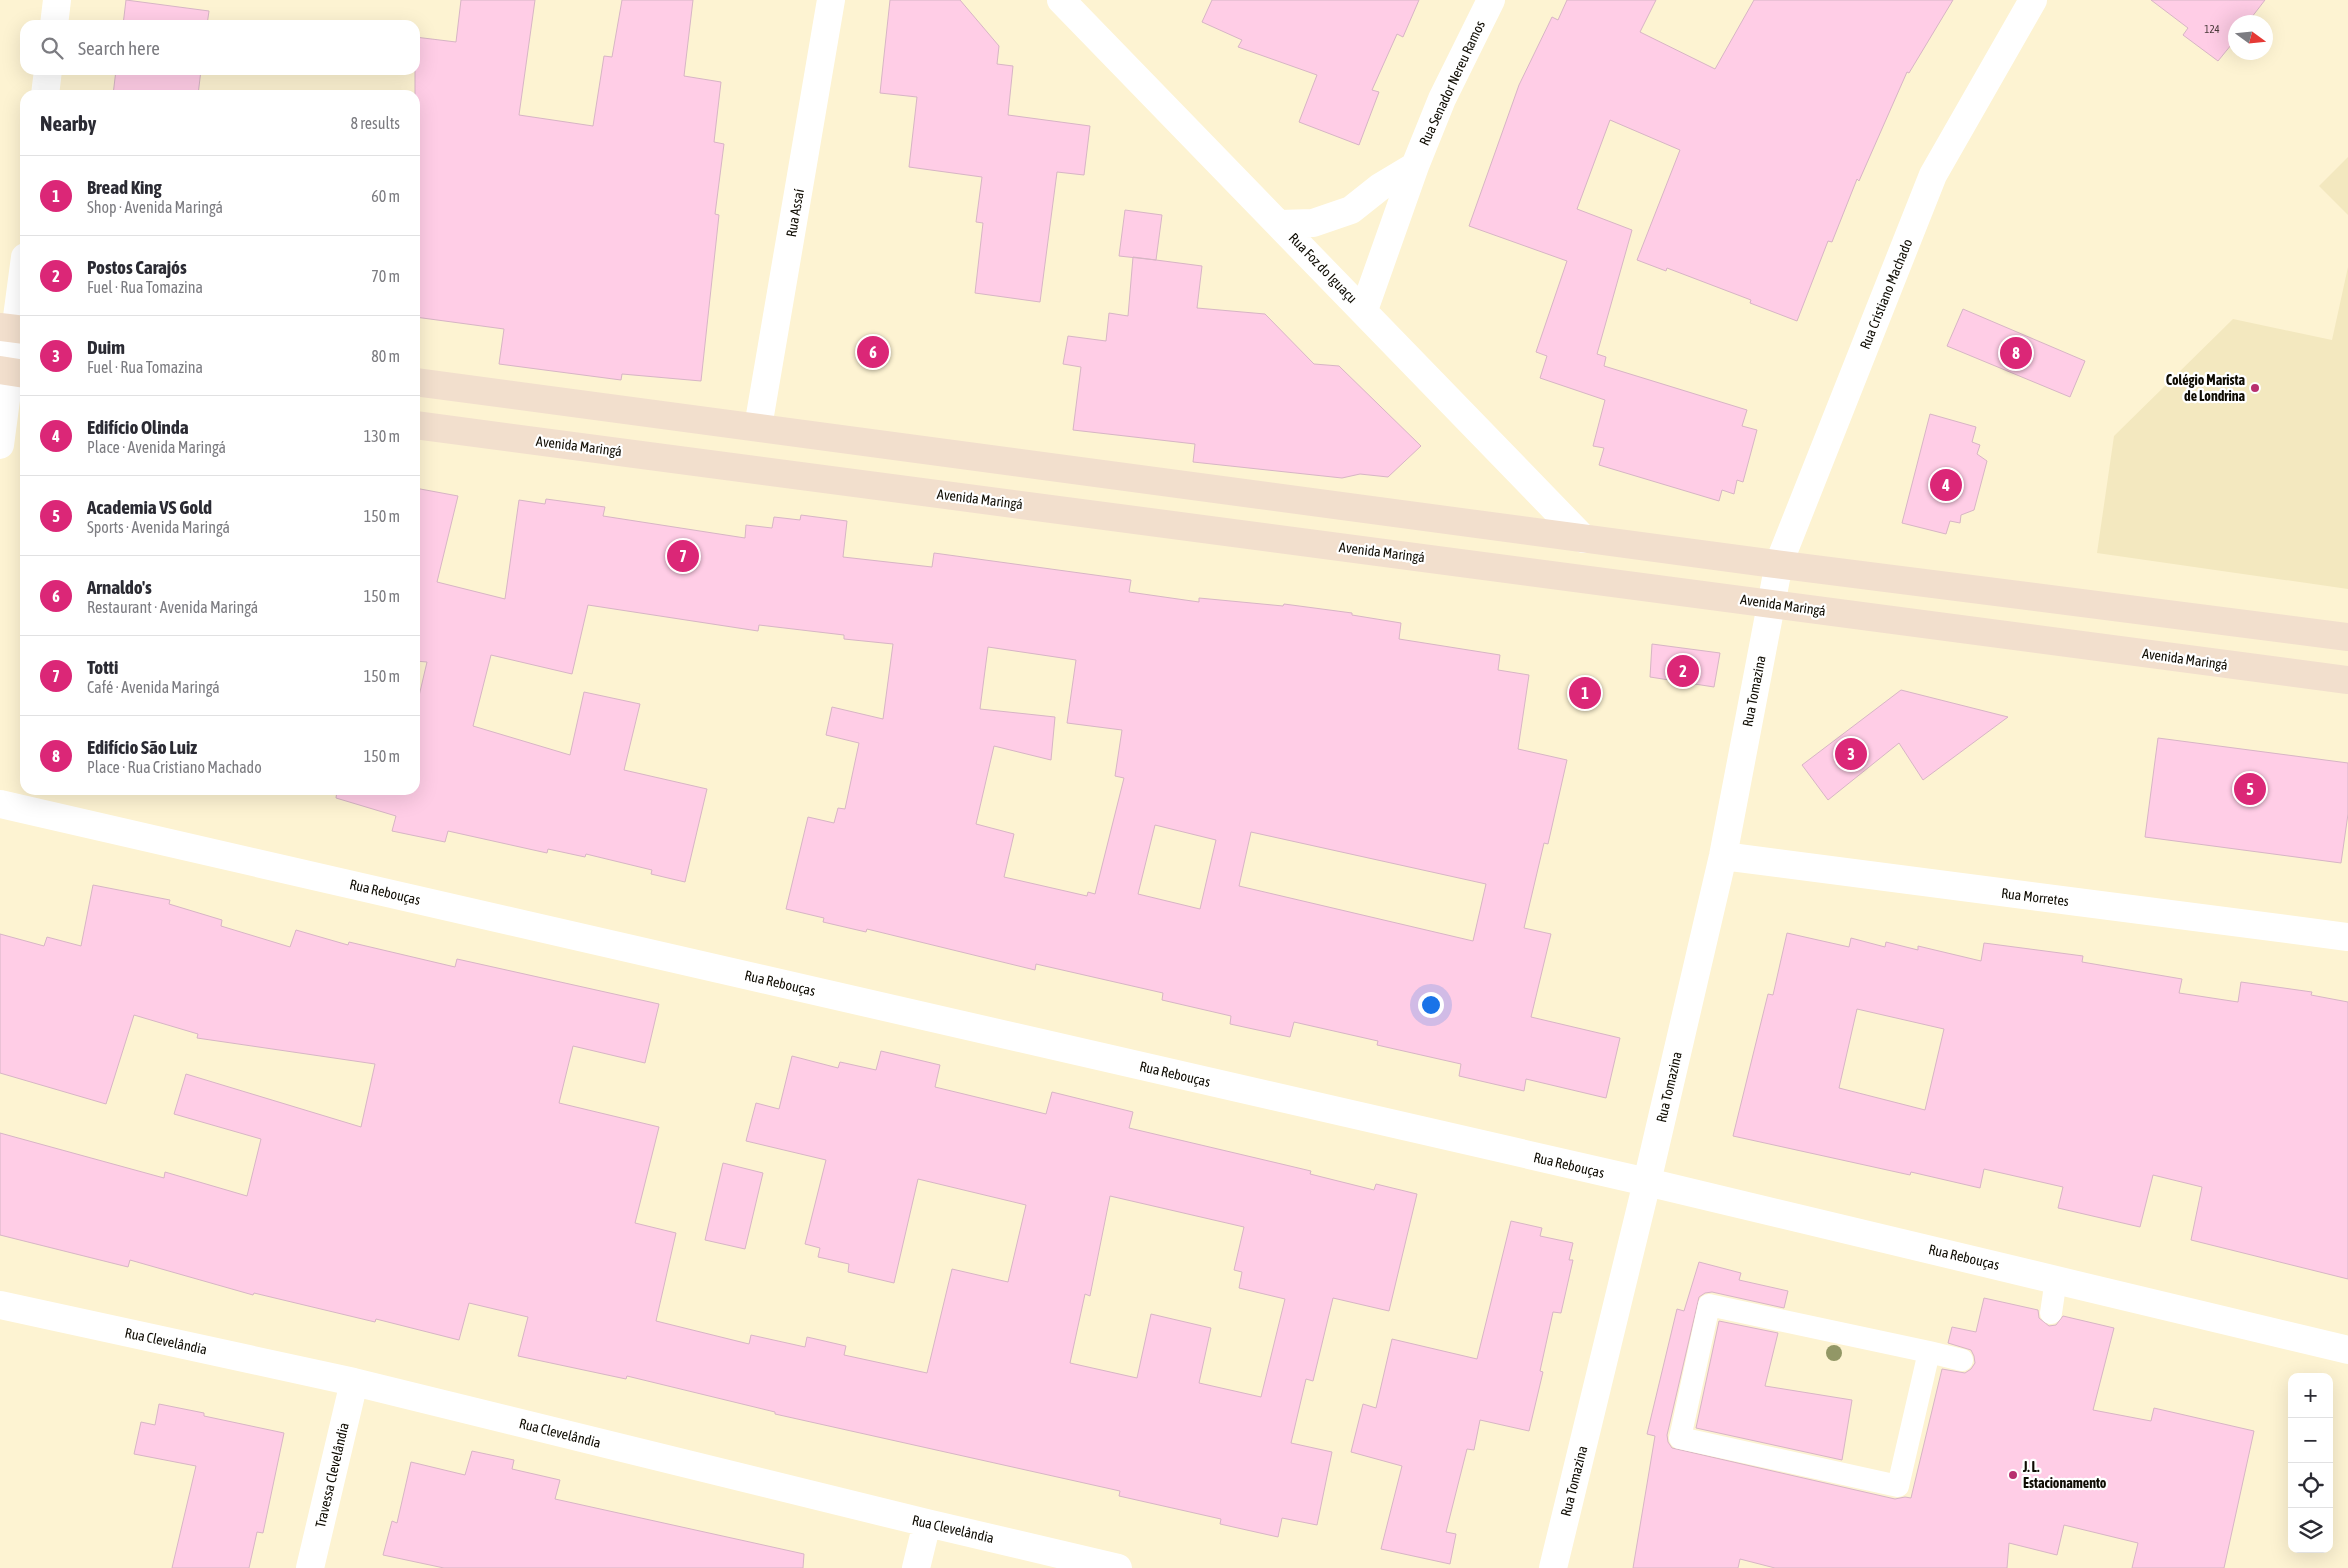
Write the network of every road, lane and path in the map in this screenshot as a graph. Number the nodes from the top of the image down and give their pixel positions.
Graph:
1 (57, 0) edge
2 (831, 0) edge
3 (1061, 0) edge
4 (1491, 0) edge
5 (2033, 0) edge
6 (55, 20) edge
7 (47, 75) edge
8 (46, 90) edge
9 (1415, 166) junction
10 (1280, 224) junction
11 (20, 290) edge
12 (1364, 310) junction
13 (14, 329) edge
14 (12, 372) edge
15 (420, 383) edge
16 (420, 426) edge
17 (758, 427) junction
18 (0, 445) edge
19 (1584, 539) junction
20 (1779, 564) junction
21 (1771, 604) junction
22 (2348, 637) edge
23 (2348, 680) edge
24 (0, 804) edge
25 (1723, 856) junction
26 (2348, 937) edge
27 (1647, 1182) junction
28 (2056, 1279) junction
29 (0, 1306) edge
30 (2052, 1313) dead end
31 (2348, 1350) edge
32 (1929, 1352) junction
33 (1962, 1360) dead end
34 (354, 1382) junction
35 (927, 1524) junction
36 (310, 1568) edge
37 (916, 1568) edge
38 (1118, 1568) edge
39 (1553, 1568) edge

1 - 6 street
2 - 17 street, Rua Assaí
3 - 10 street, Rua Foz do Iguaçu
4 - 9 street, Rua Senador Nereu Ramos
5 - 20 street, Rua Cristiano Machado
7 - 8 street
9 - 10 street
9 - 12 street, Rua Senador Nereu Ramos
10 - 12 street, Rua Foz do Iguaçu
11 - 13 street
12 - 19 street, Rua Foz do Iguaçu
13 - 14 street
14 - 18 street
15 - 17 main road
16 - 21 main road, Avenida Maringá
17 - 19 main road
19 - 20 main road
20 - 21 street, Rua Cristiano Machado
20 - 22 main road
21 - 23 main road, Avenida Maringá
21 - 25 street, Rua Tomazina
24 - 27 street, Rua Rebouças
25 - 26 street, Rua Morretes
25 - 27 street, Rua Tomazina
27 - 28 street, Rua Rebouças
27 - 39 street, Rua Tomazina
28 - 30 lane
28 - 31 street, Rua Rebouças
29 - 34 street, Rua Clevelândia
32 - 32 lane
32 - 33 lane
34 - 35 street, Rua Clevelândia
34 - 36 street, Travessa Clevelândia
35 - 37 street
35 - 38 street, Rua Clevelândia

